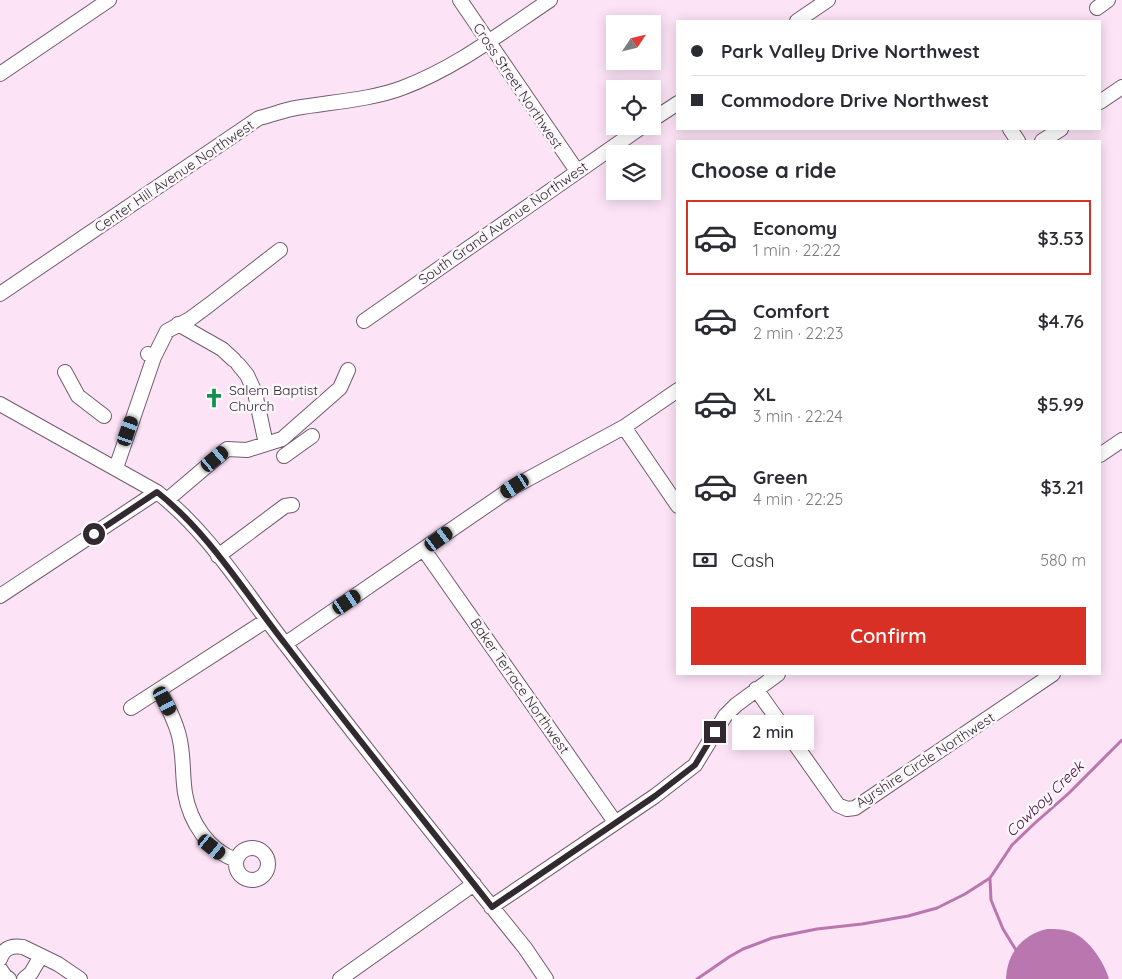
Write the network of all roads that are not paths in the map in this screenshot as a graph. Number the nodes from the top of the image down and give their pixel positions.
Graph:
1 (109, 0) edge
2 (460, 0) edge
3 (550, 0) edge
4 (828, 0) edge
5 (798, 20) edge
6 (488, 42) junction
7 (0, 74) edge
8 (1122, 87) edge
9 (1101, 101) edge
10 (676, 104) edge
11 (661, 114) edge
12 (1058, 130) edge
13 (630, 135) edge
14 (1044, 140) edge
15 (577, 171) junction
16 (280, 250) dead end
17 (0, 294) edge
18 (364, 321) dead end
19 (178, 324) junction
20 (348, 370) dead end
21 (65, 371) dead end
22 (676, 391) edge
23 (0, 404) edge
24 (104, 416) dead end
25 (624, 426) junction
26 (308, 430) junction
27 (1122, 440) edge
28 (266, 444) junction
29 (1101, 453) edge
30 (284, 456) dead end
31 (116, 468) junction
32 (162, 496) junction
33 (676, 503) edge
34 (292, 506) dead end
35 (424, 550) junction
36 (218, 556) junction
37 (0, 596) edge
38 (267, 620) junction
39 (285, 644) junction
40 (777, 675) edge
41 (1052, 675) edge
42 (756, 689) junction
43 (159, 690) junction
44 (131, 708) dead end
45 (615, 822) junction
46 (236, 860) dead end
47 (474, 884) junction
48 (492, 907) junction
49 (41, 956) junction
50 (0, 959) edge
51 (0, 968) edge
52 (9, 979) edge
53 (24, 979) edge
54 (80, 979) edge
55 (340, 979) edge
56 (546, 979) edge

1 - 7 street
2 - 6 street, Cross Street Northwest
3 - 6 street, Center Hill Avenue Northwest
4 - 5 street
6 - 15 street, Cross Street Northwest
6 - 17 street, Center Hill Avenue Northwest
8 - 9 street
10 - 11 street
12 - 14 street
13 - 15 street, South Grand Avenue Northwest
15 - 18 street, South Grand Avenue Northwest
16 - 19 street
19 - 28 street
19 - 31 street
20 - 26 street
21 - 24 street
22 - 25 street
23 - 31 street
25 - 33 street
25 - 35 street
26 - 28 street
26 - 30 street
27 - 29 street
28 - 32 street
31 - 32 street
32 - 36 street
32 - 37 street
34 - 36 street
35 - 39 street
35 - 45 street, Baker Terrace Northwest
36 - 38 street
38 - 39 street
38 - 43 street
39 - 47 street
40 - 42 street
41 - 42 street, Ayrshire Circle Northwest
42 - 45 street
43 - 44 street
43 - 46 street
45 - 48 street
47 - 48 street
47 - 55 street
48 - 56 street
49 - 50 street
49 - 53 street
49 - 54 street
51 - 52 street

